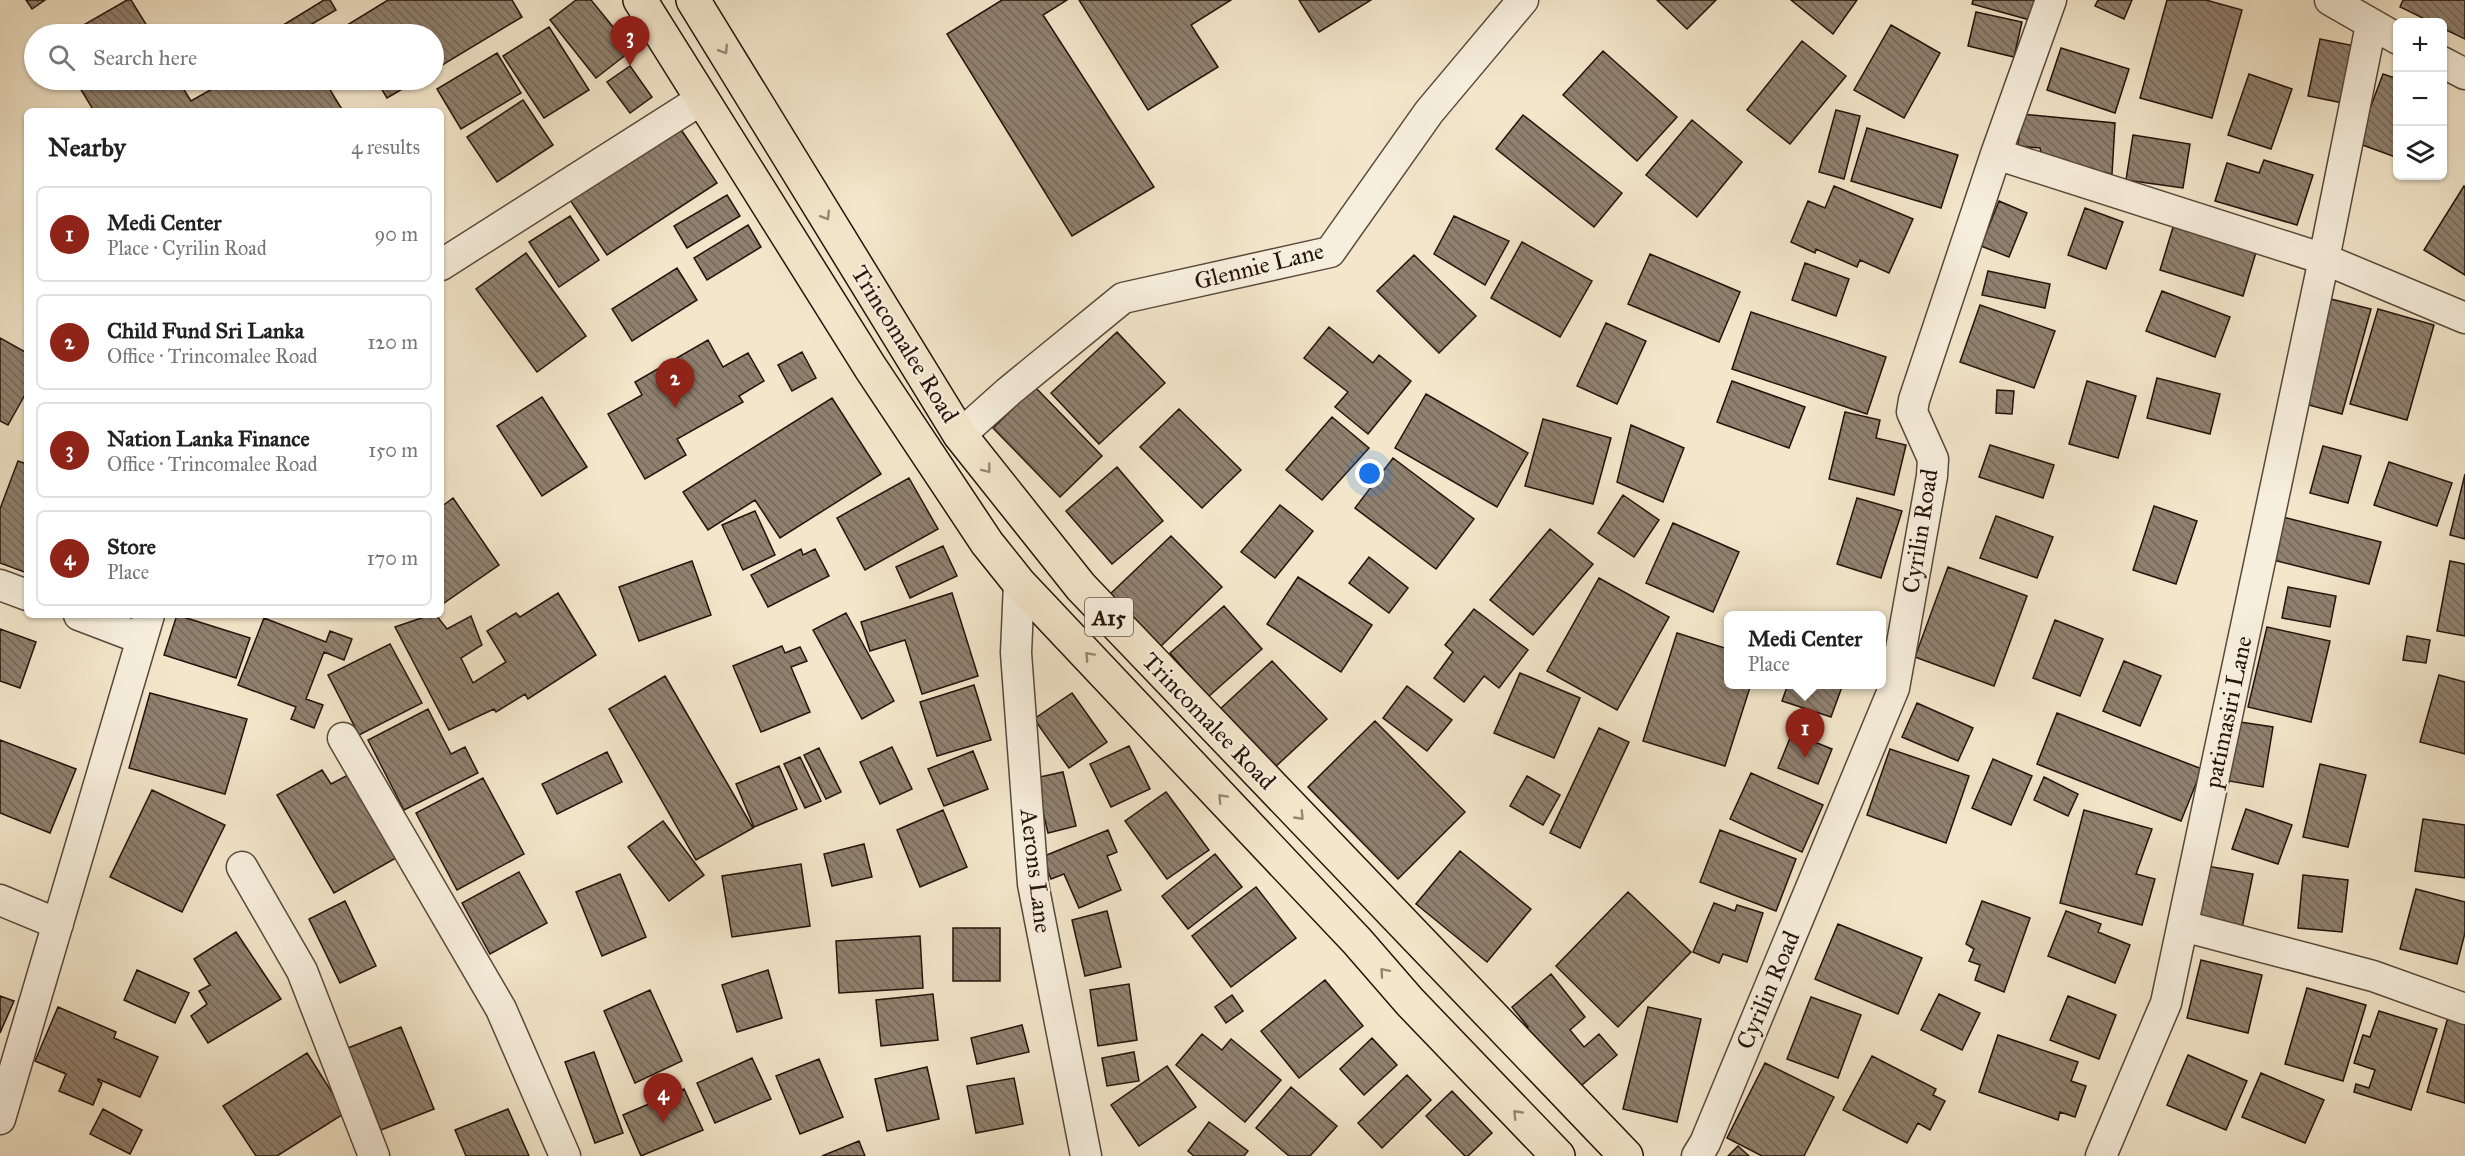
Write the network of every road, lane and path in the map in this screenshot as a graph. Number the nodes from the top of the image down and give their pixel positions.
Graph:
1 (640, 0) edge
2 (693, 0) edge
3 (1523, 0) edge
4 (2051, 0) edge
5 (2330, 0) edge
6 (2371, 25) junction
7 (2393, 37) edge
8 (2447, 65) edge
9 (2465, 74) edge
10 (702, 99) junction
11 (1996, 154) junction
12 (2324, 258) junction
13 (444, 263) edge
14 (2465, 318) edge
15 (960, 435) junction
16 (1019, 583) junction
17 (0, 585) edge
18 (24, 594) edge
19 (96, 618) edge
20 (146, 627) edge
21 (343, 738) dead end
22 (242, 867) dead end
23 (0, 900) edge
24 (58, 924) junction
25 (2183, 926) junction
26 (2465, 1009) edge
27 (0, 1119) edge
28 (374, 1156) edge
29 (565, 1156) edge
30 (1086, 1156) edge
31 (1558, 1156) edge
32 (1626, 1156) edge
33 (1697, 1156) edge
34 (2101, 1156) edge

1 - 10 highway, Trincomalee Road / A15
2 -> 15 highway, Trincomalee Road / A15
3 - 15 street, Glennie Lane
4 - 11 street, Cyrilin Road
5 - 6 street
6 - 7 street
6 - 12 street, patimasiri Lane
8 - 9 street
10 - 13 street
10 - 16 highway, Trincomalee Road / A15
11 - 12 street
11 - 33 street, Cyrilin Road
12 - 14 street
12 - 25 street, patimasiri Lane
15 -> 32 highway, Trincomalee Road / A15
16 - 30 street, Aerons Lane
31 -> 16 highway, Trincomalee Road / A15
17 - 18 street
19 - 20 street
20 - 24 street
21 - 29 street
22 - 28 street
23 - 24 street
24 - 27 street
25 - 26 street
25 - 34 street, patimasiri Lane

